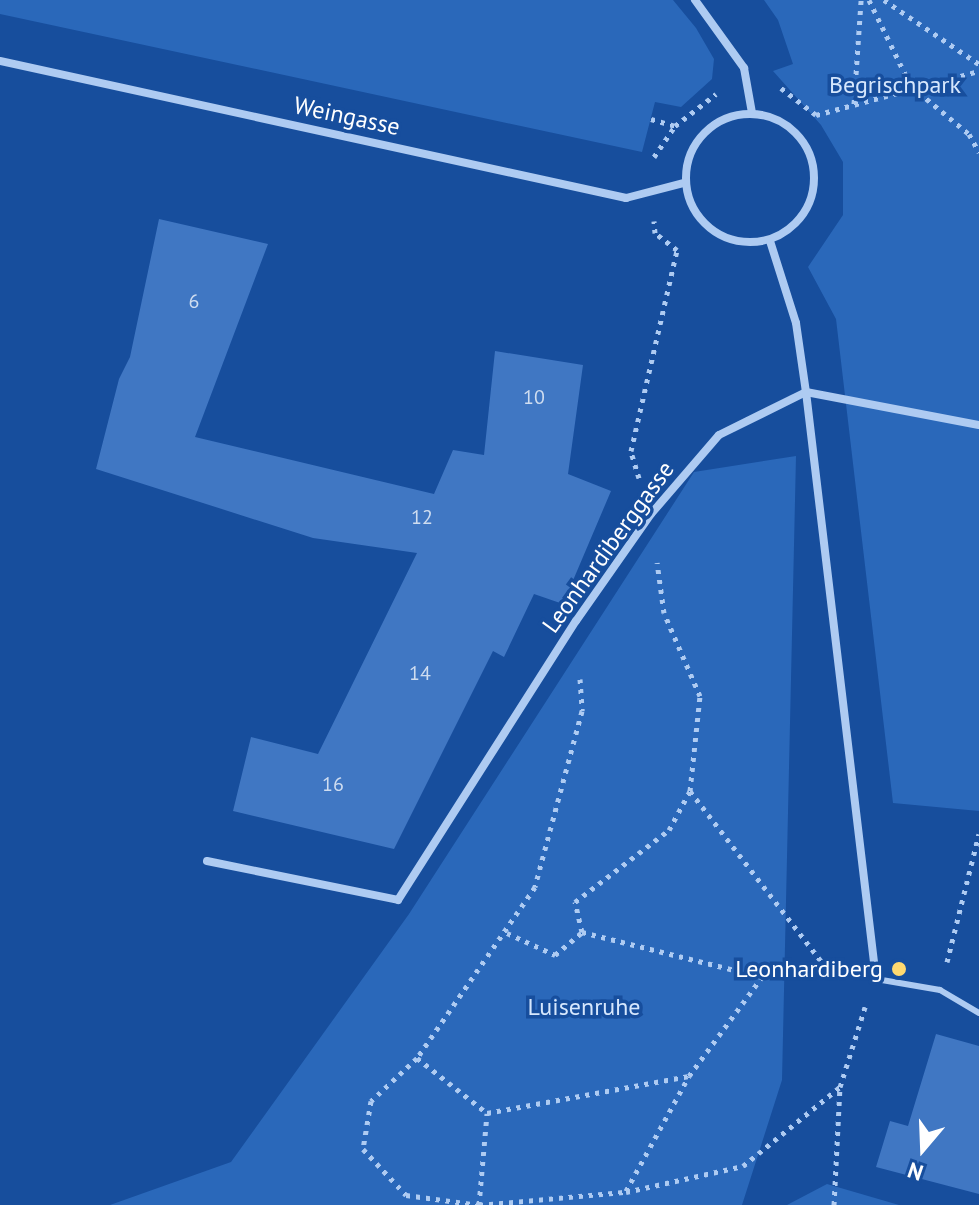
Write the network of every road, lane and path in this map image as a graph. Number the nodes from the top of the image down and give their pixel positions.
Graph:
1 (695, 0) edge
2 (861, 0) edge
3 (869, 0) edge
4 (884, 0) edge
5 (0, 61) edge
6 (979, 64) edge
7 (979, 71) edge
8 (911, 86) junction
9 (746, 87) junction
10 (854, 104) junction
11 (752, 113) junction
12 (651, 119) dead end
13 (675, 126) junction
14 (979, 152) edge
15 (684, 183) junction
16 (651, 192) junction
17 (770, 241) junction
18 (806, 392) junction
19 (979, 425) edge
20 (651, 514) junction
21 (576, 621) junction
22 (690, 791) junction
23 (979, 834) edge
24 (207, 861) dead end
25 (506, 932) junction
26 (582, 932) junction
27 (826, 967) junction
28 (762, 977) junction
29 (876, 979) junction
30 (940, 990) junction
31 (979, 1013) edge
32 (417, 1058) junction
33 (689, 1076) junction
34 (840, 1087) junction
35 (487, 1113) junction
36 (626, 1192) junction
37 (479, 1205) edge
38 (834, 1205) edge

1 - 9 street
2 - 10 path
3 - 8 path
4 - 6 path
5 - 16 street, Weingasse
7 - 8 path
8 - 10 path
8 - 14 path
9 - 10 path
9 - 11 street
9 - 13 path
11 - 15 street
11 - 17 street
12 - 13 path
13 - 16 path
15 - 16 street, Weingasse
15 - 17 street
16 - 20 path
17 - 18 street
18 - 19 street
18 - 20 street, Leonhardiberggasse
18 - 29 street
20 - 21 street, Leonhardiberggasse
20 - 22 path
21 - 24 street, Leonhardiberggasse
21 - 25 path
22 - 26 path
22 - 27 path
23 - 30 path
25 - 26 path
25 - 32 path
26 - 28 path
27 - 28 path
27 - 29 path
28 - 33 path
29 - 30 lane
29 - 34 path
30 - 31 lane
32 - 35 path
32 - 37 path
33 - 35 path
33 - 36 path
34 - 36 path
34 - 38 path
35 - 37 path
36 - 37 path

